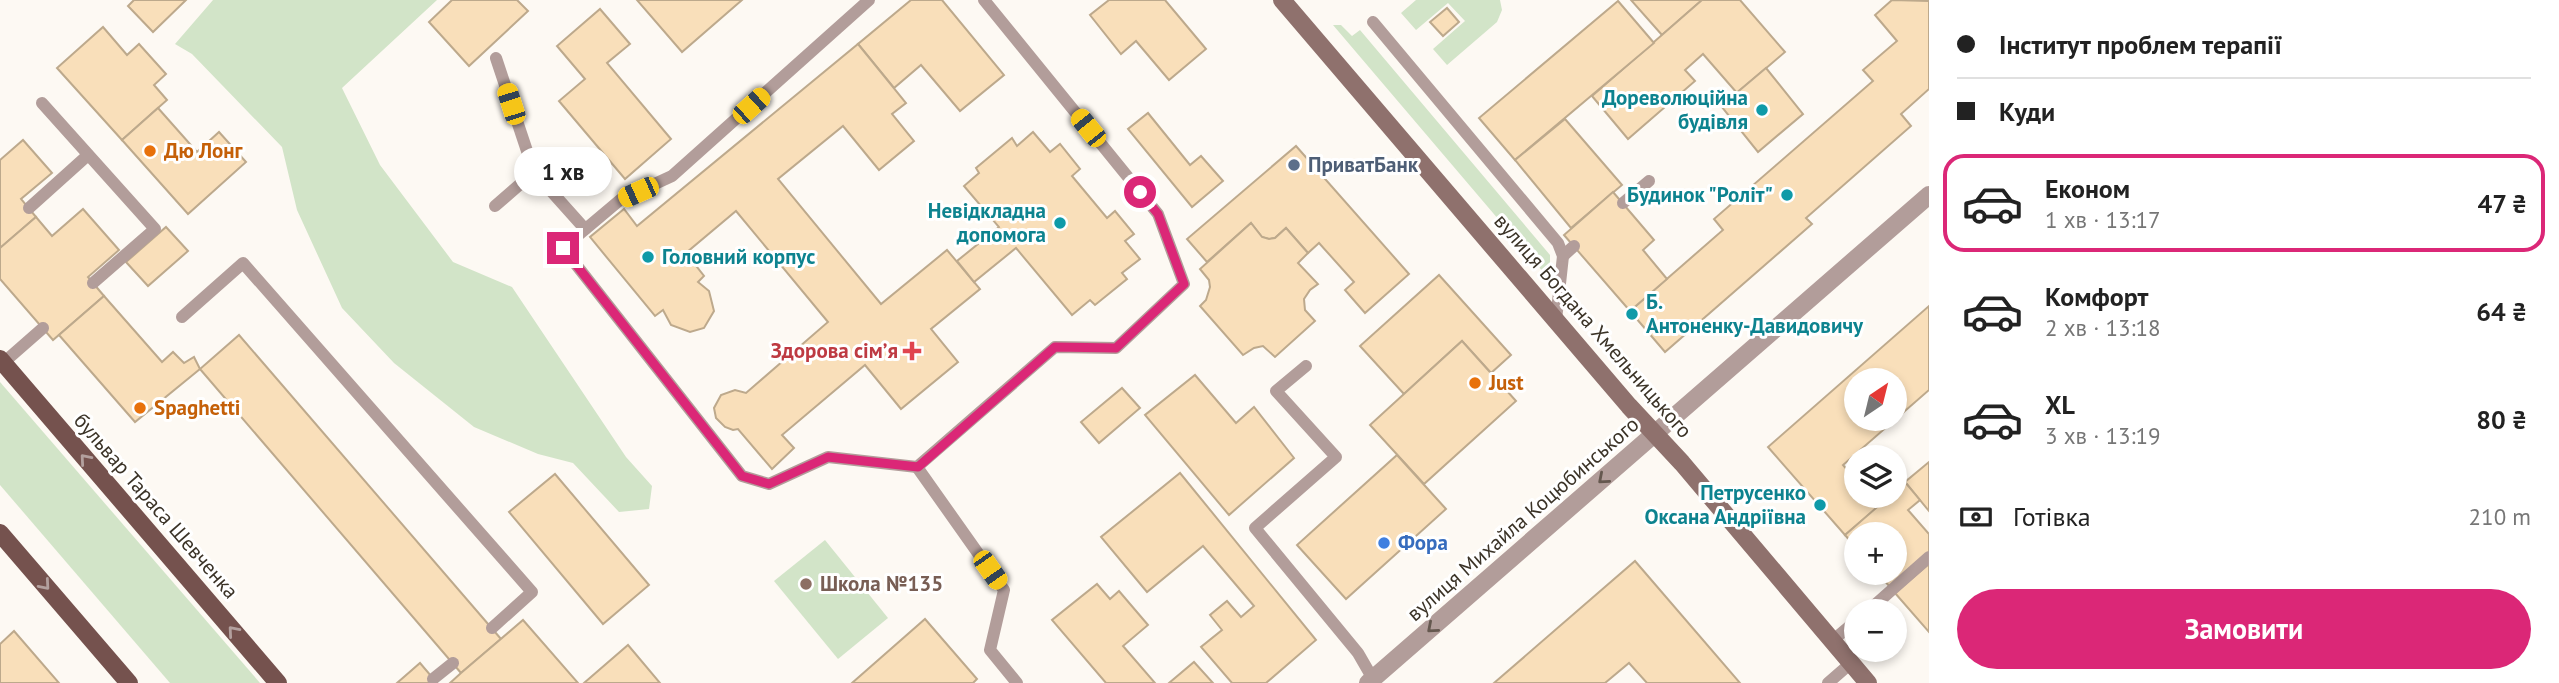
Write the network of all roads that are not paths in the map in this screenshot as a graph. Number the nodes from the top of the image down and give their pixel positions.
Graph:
1 (869, 0) edge
2 (984, 0) edge
3 (1282, 0) edge
4 (1373, 22) dead end
5 (496, 58) dead end
6 (43, 103) dead end
7 (88, 155) junction
8 (534, 172) junction
9 (1650, 181) dead end
10 (1929, 195) edge
11 (1623, 204) dead end
12 (495, 206) dead end
13 (29, 208) dead end
14 (585, 229) junction
15 (1574, 246) dead end
16 (1563, 256) junction
17 (93, 283) dead end
18 (182, 317) dead end
19 (1556, 320) junction
20 (43, 328) dead end
21 (2, 361) edge
22 (1306, 366) dead end
23 (1656, 435) junction
24 (918, 467) junction
25 (0, 533) edge
26 (1929, 557) edge
27 (1882, 599) edge
28 (492, 628) dead end
29 (1844, 631) edge
30 (1832, 641) junction
31 (453, 663) dead end
32 (1852, 663) junction
33 (433, 679) dead end
34 (1371, 681) edge
35 (129, 683) edge
36 (278, 683) edge
37 (1017, 683) edge
38 (1828, 683) edge
39 (1868, 683) edge

1 - 14 lane
2 - 24 lane
3 - 19 street, вулиця Богдана Хмельницького
4 - 16 lane
5 - 8 lane
6 - 7 lane
7 - 13 lane
7 - 17 lane
8 - 12 lane
8 - 14 lane
9 - 11 lane
10 - 23 street, вулиця Михайла Коцюбинського
14 - 24 lane
15 - 16 lane
16 - 19 lane
18 - 28 lane
19 - 23 street, вулиця Богдана Хмельницького
20 - 21 lane
36 -> 21 main road, бульвар Тараса Шевченка
22 - 34 lane
23 - 30 street, вулиця Богдана Хмельницького
23 -> 34 street, вулиця Михайла Коцюбинського
24 - 37 lane
25 -> 35 main road
26 - 27 lane
29 - 30 lane
30 - 32 street, вулиця Богдана Хмельницького
31 - 33 lane
32 - 38 lane
32 - 39 street, вулиця Богдана Хмельницького

